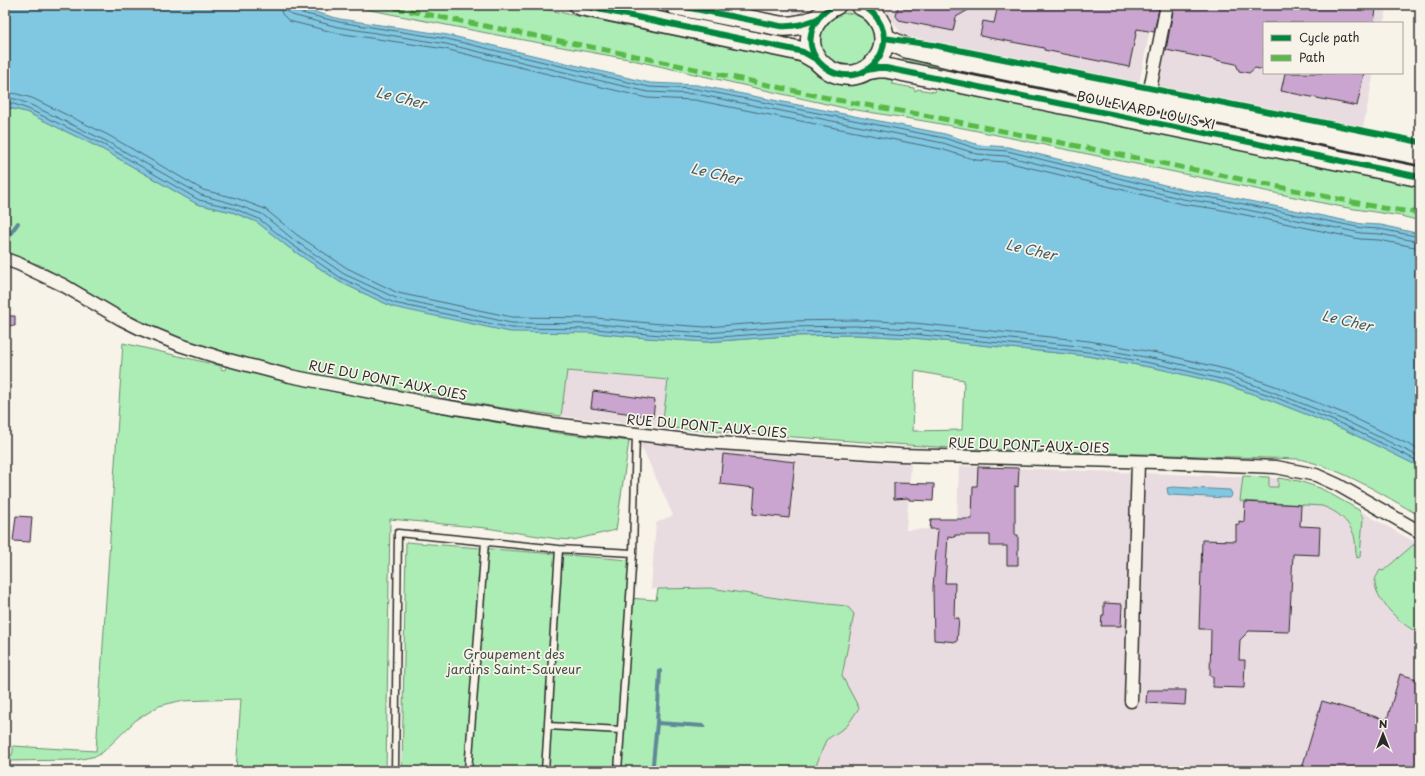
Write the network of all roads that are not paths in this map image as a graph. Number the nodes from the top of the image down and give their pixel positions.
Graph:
1 (579, 5) edge
2 (675, 5) edge
3 (791, 5) edge
4 (796, 5) edge
5 (836, 5) edge
6 (860, 5) edge
7 (1167, 5) edge
8 (817, 19) junction
9 (884, 38) junction
10 (817, 60) junction
11 (867, 70) junction
12 (1148, 99) junction
13 (1420, 155) edge
14 (1420, 177) edge
15 (5, 259) edge
16 (636, 434) junction
17 (1138, 462) junction
18 (1420, 532) edge
19 (485, 542) junction
20 (559, 549) junction
21 (633, 554) junction
22 (1131, 701) dead end
23 (548, 726) junction
24 (621, 730) junction
25 (395, 771) edge
26 (468, 771) edge
27 (545, 771) edge
28 (618, 771) edge

1 - 10 main road, BOULEVARD LOUIS XI
2 - 8 main road
3 - 4 lane
5 - 8 main road
6 - 9 main road
7 - 12 street
8 - 10 main road
9 - 11 main road
9 - 12 main road, BOULEVARD LOUIS XI
10 - 11 main road, BOULEVARD LOUIS XI
11 - 14 main road, BOULEVARD LOUIS XI
12 - 13 main road, BOULEVARD LOUIS XI
15 - 16 street, RUE DU PONT-AUX-OIES
16 - 17 street, RUE DU PONT-AUX-OIES
16 - 21 lane
17 - 18 street, RUE DU PONT-AUX-OIES
17 - 22 street
19 - 20 lane
19 - 25 lane
19 - 26 lane
20 - 21 lane
20 - 23 lane
21 - 24 lane
23 - 24 lane
23 - 27 lane
24 - 28 lane

